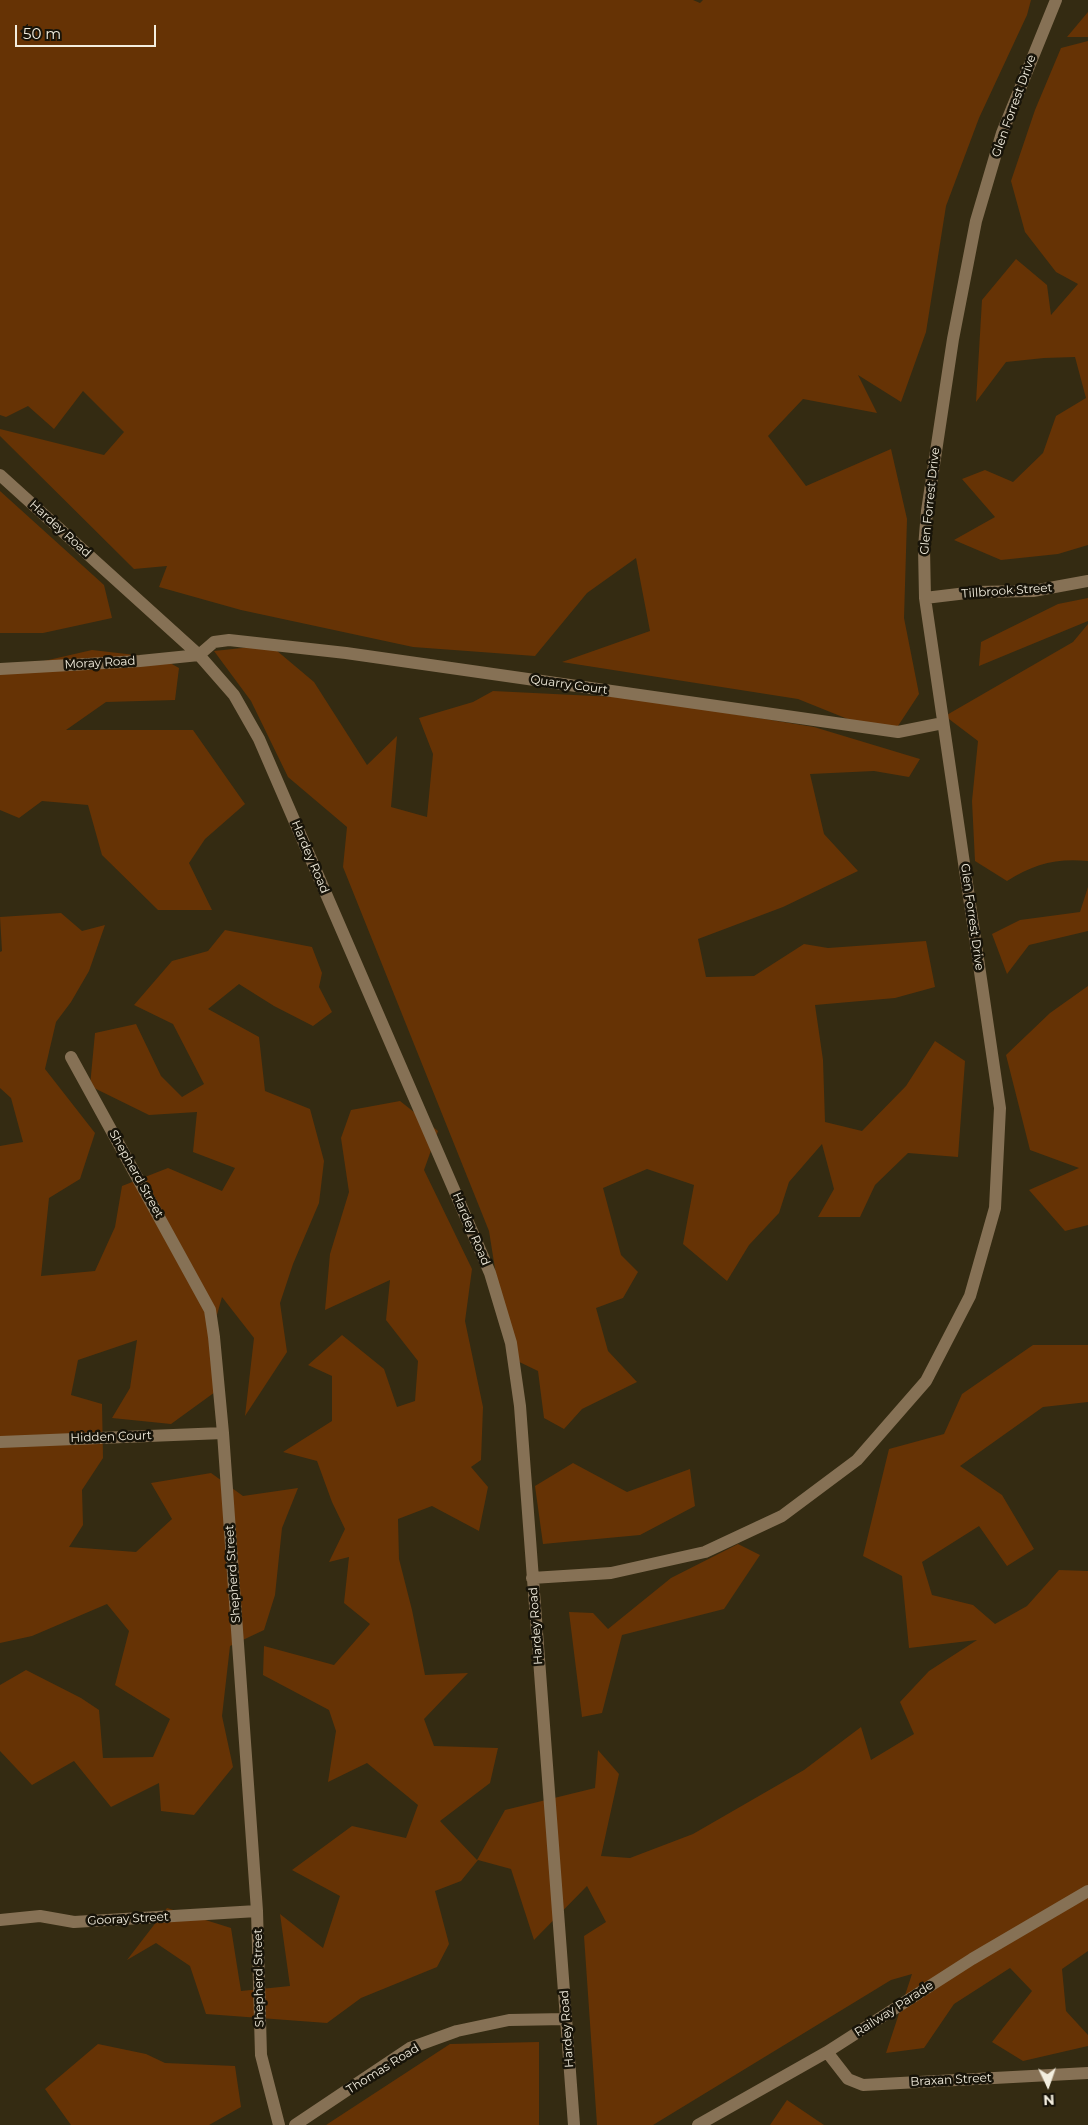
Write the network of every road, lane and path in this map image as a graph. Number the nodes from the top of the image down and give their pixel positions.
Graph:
1 (1056, 0) edge
2 (0, 475) edge
3 (1088, 582) edge
4 (925, 598) junction
5 (199, 655) junction
6 (0, 669) edge
7 (943, 723) junction
8 (71, 1057) dead end
9 (223, 1433) junction
10 (0, 1442) edge
11 (532, 1578) junction
12 (1088, 1891) edge
13 (257, 1911) junction
14 (0, 1920) edge
15 (566, 2019) junction
16 (827, 2052) junction
17 (1088, 2073) edge
18 (279, 2125) edge
19 (295, 2125) edge
20 (574, 2125) edge
21 (698, 2125) edge

1 - 4 street, Glen Forrest Drive
2 - 5 street, Hardey Road
3 - 4 street, Tillbrook Street
4 - 7 street, Glen Forrest Drive
5 - 6 street, Moray Road
5 - 7 street, Quarry Court
5 - 11 street, Hardey Road
7 - 11 street, Glen Forrest Drive
8 - 9 street, Shepherd Street
9 - 10 street, Hidden Court
9 - 13 street, Shepherd Street
11 - 15 street, Hardey Road
12 - 16 street, Railway Parade
13 - 14 street, Gooray Street
13 - 18 street, Shepherd Street
15 - 19 street, Thomas Road
15 - 20 street, Hardey Road
16 - 17 street, Braxan Street
16 - 21 street, Railway Parade

